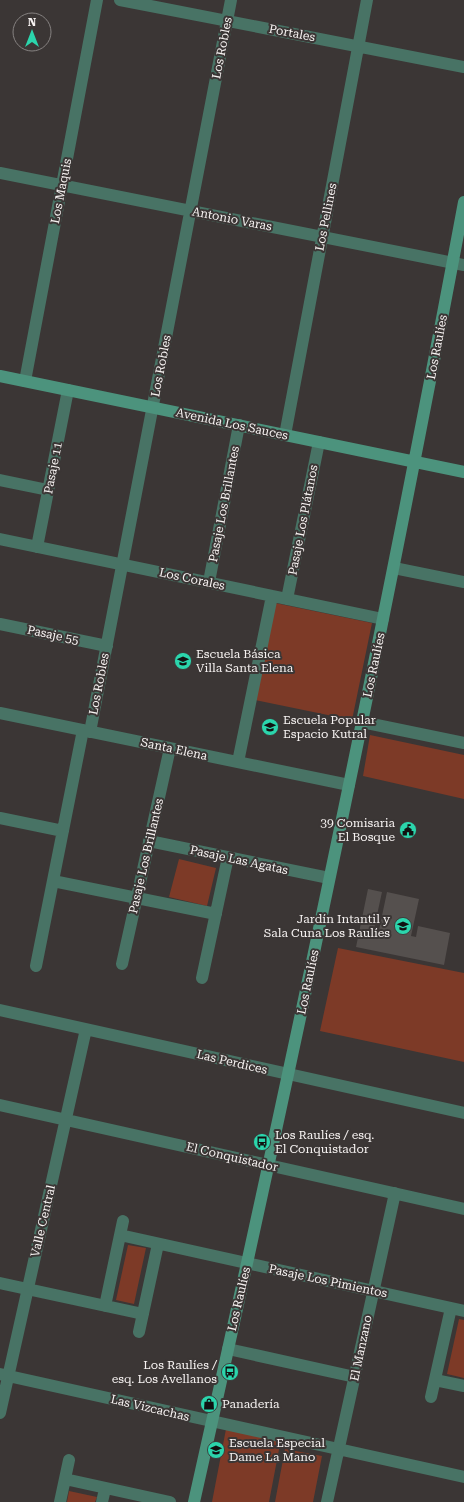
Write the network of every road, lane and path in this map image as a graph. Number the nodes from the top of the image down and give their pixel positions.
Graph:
1 (97, 0) edge
2 (120, 0) edge
3 (231, 0) edge
4 (367, 0) edge
5 (227, 21) junction
6 (358, 46) junction
7 (464, 67) edge
8 (0, 173) edge
9 (62, 185) junction
10 (464, 202) edge
11 (191, 211) junction
12 (322, 237) junction
13 (458, 264) edge
14 (0, 376) edge
15 (25, 381) junction
16 (68, 390) junction
17 (153, 408) junction
18 (240, 425) junction
19 (285, 435) junction
20 (319, 442) junction
21 (416, 462) junction
22 (464, 472) edge
23 (0, 480) edge
24 (48, 490) junction
25 (0, 539) edge
26 (37, 547) junction
27 (122, 564) junction
28 (394, 568) junction
29 (209, 582) junction
30 (464, 582) edge
31 (272, 596) junction
32 (287, 599) junction
33 (383, 619) junction
34 (0, 624) edge
35 (107, 646) junction
36 (0, 713) edge
37 (362, 722) junction
38 (87, 731) junction
39 (464, 743) edge
40 (170, 748) junction
41 (238, 762) junction
42 (348, 785) junction
43 (0, 818) edge
44 (63, 831) junction
45 (149, 841) junction
46 (228, 857) junction
47 (329, 878) junction
48 (53, 881) junction
49 (136, 898) junction
50 (216, 914) junction
51 (122, 964) dead end
52 (36, 966) dead end
53 (202, 978) dead end
54 (0, 1010) edge
55 (86, 1030) junction
56 (288, 1074) junction
57 (0, 1105) edge
58 (464, 1113) edge
59 (66, 1120) junction
60 (270, 1166) junction
61 (395, 1194) junction
62 (464, 1209) edge
63 (123, 1220) dead end
64 (120, 1236) junction
65 (158, 1244) junction
66 (248, 1263) junction
67 (0, 1283) edge
68 (28, 1289) junction
69 (373, 1291) junction
70 (105, 1306) junction
71 (451, 1308) junction
72 (464, 1311) edge
73 (143, 1314) junction
74 (139, 1332) dead end
75 (228, 1349) junction
76 (4, 1375) edge
77 (355, 1377) junction
78 (435, 1380) junction
79 (464, 1386) edge
80 (431, 1397) dead end
81 (0, 1413) edge
82 (212, 1421) junction
83 (339, 1449) junction
84 (69, 1460) dead end
85 (464, 1476) edge
86 (65, 1479) junction
87 (105, 1489) junction
88 (60, 1502) edge
89 (102, 1502) edge
90 (170, 1502) edge
91 (194, 1502) edge
92 (327, 1502) edge

1 - 9 street, Los Maquis
2 - 5 street, Portales
3 - 5 street, Los Robles
4 - 6 street, Los Pellines
5 - 6 street, Portales
5 - 11 street, Los Robles
6 - 7 street, Portales
6 - 12 street, Los Pellines
8 - 9 street, Antonio Varas
9 - 11 street, Antonio Varas
9 - 15 street, Los Maquis
10 - 13 street, Los Raulíes
11 - 12 street, Antonio Varas
11 - 17 street, Los Robles
12 - 13 street, Antonio Varas
12 - 19 street, Los Pellines
13 - 21 street, Los Raulíes
14 - 15 street, Avenida Los Sauces
15 - 16 street, Avenida Los Sauces
16 - 17 street, Avenida Los Sauces
16 - 24 street, Pasaje 11
17 - 18 street, Avenida Los Sauces
17 - 27 street, Los Robles
18 - 19 street, Avenida Los Sauces
18 - 29 street, Pasaje Los Brillantes
19 - 20 street, Avenida Los Sauces
20 - 21 street, Avenida Los Sauces
20 - 32 street, Pasaje Los Plátanos
21 - 22 street, Avenida Los Sauces
21 - 28 street, Los Raulíes
23 - 24 street
24 - 26 street, Pasaje 11
25 - 26 street, Los Corales
26 - 27 street, Los Corales
27 - 29 street, Los Corales
27 - 35 street, Los Robles
28 - 30 street
28 - 33 street, Los Raulíes
29 - 31 street, Los Corales
31 - 32 street, Los Corales
31 - 41 street
32 - 33 street, Los Corales
33 - 37 street, Los Raulíes
34 - 35 street, Pasaje 55
35 - 38 street, Los Robles
36 - 38 street, Santa Elena
37 - 39 street
37 - 42 street, Los Raulíes
38 - 40 street, Santa Elena
38 - 44 street, Los Robles
40 - 41 street, Santa Elena
40 - 45 street, Pasaje Los Brillantes
41 - 42 street, Santa Elena
42 - 47 street, Los Raulíes
43 - 44 street
44 - 48 street, Los Robles
45 - 46 street, Pasaje Las Agatas
45 - 49 street, Pasaje Los Brillantes
46 - 47 street, Pasaje Las Agatas
46 - 50 street
47 - 56 street, Los Raulíes
48 - 49 street
48 - 52 street, Los Robles
49 - 50 street
49 - 51 street, Pasaje Los Brillantes
50 - 53 street
54 - 55 street, Las Perdices
55 - 56 street, Las Perdices
55 - 59 street, Valle Central
56 - 58 street, Las Perdices
56 - 60 street, Los Raulíes
57 - 59 street, El Conquistador
59 - 60 street, El Conquistador
59 - 68 street, Valle Central
60 - 61 street, El Conquistador
60 - 66 street, Los Raulíes
61 - 62 street, El Conquistador
61 - 69 street, El Manzano
63 - 64 street
64 - 65 street, Pasaje Los Pimientos
64 - 70 street
65 - 66 street, Pasaje Los Pimientos
65 - 73 street
66 - 69 street, Pasaje Los Pimientos
66 - 75 street, Los Raulíes
67 - 68 street
68 - 70 street
68 - 76 street, Valle Central
69 - 71 street, Pasaje Los Pimientos
69 - 77 street, El Manzano
70 - 73 street
71 - 72 street, Pasaje Los Pimientos
71 - 78 street
73 - 74 street
75 - 77 street
75 - 82 street, Los Raulíes
76 - 81 street, Valle Central
76 - 82 street, Las Vizcachas
77 - 83 street, El Manzano
78 - 79 street
78 - 80 street
82 - 83 street, Las Vizcachas
82 - 91 street, Los Raulíes
83 - 85 street, Las Vizcachas
83 - 92 street, El Manzano
84 - 86 street
86 - 87 street
86 - 88 street
87 - 89 street
87 - 90 street

